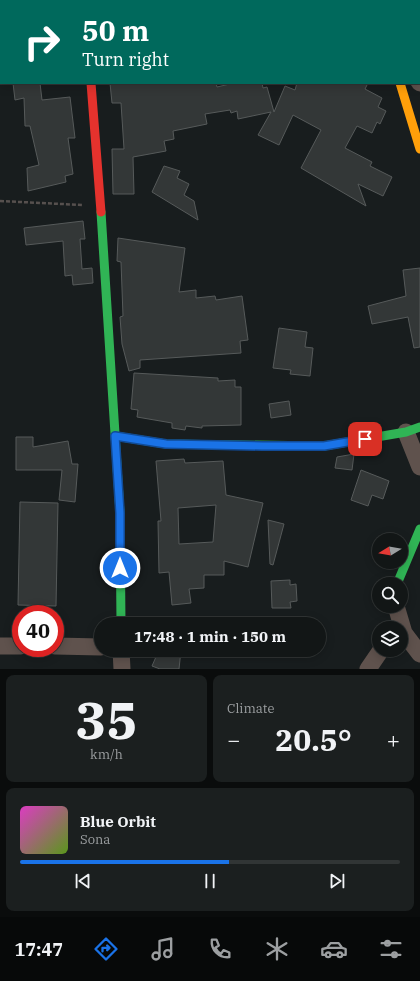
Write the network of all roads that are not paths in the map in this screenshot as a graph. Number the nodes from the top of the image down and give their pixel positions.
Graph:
1 (90, 84) edge
2 (400, 84) edge
3 (420, 150) edge
4 (413, 430) edge
5 (115, 436) junction
6 (420, 467) edge
7 (420, 529) edge
8 (400, 577) edge
9 (121, 617) edge
10 (408, 638) edge
11 (0, 646) edge
12 (12, 646) edge
13 (64, 646) edge
14 (94, 647) edge
15 (420, 654) edge
16 (121, 657) edge
17 (376, 657) edge
18 (122, 669) edge
19 (368, 669) edge

1 - 5 street
2 - 3 street
4 - 5 street
4 - 6 street
5 - 9 street
7 - 8 street
10 - 15 street
11 - 12 street
13 - 14 street
16 - 18 street
17 - 19 street

